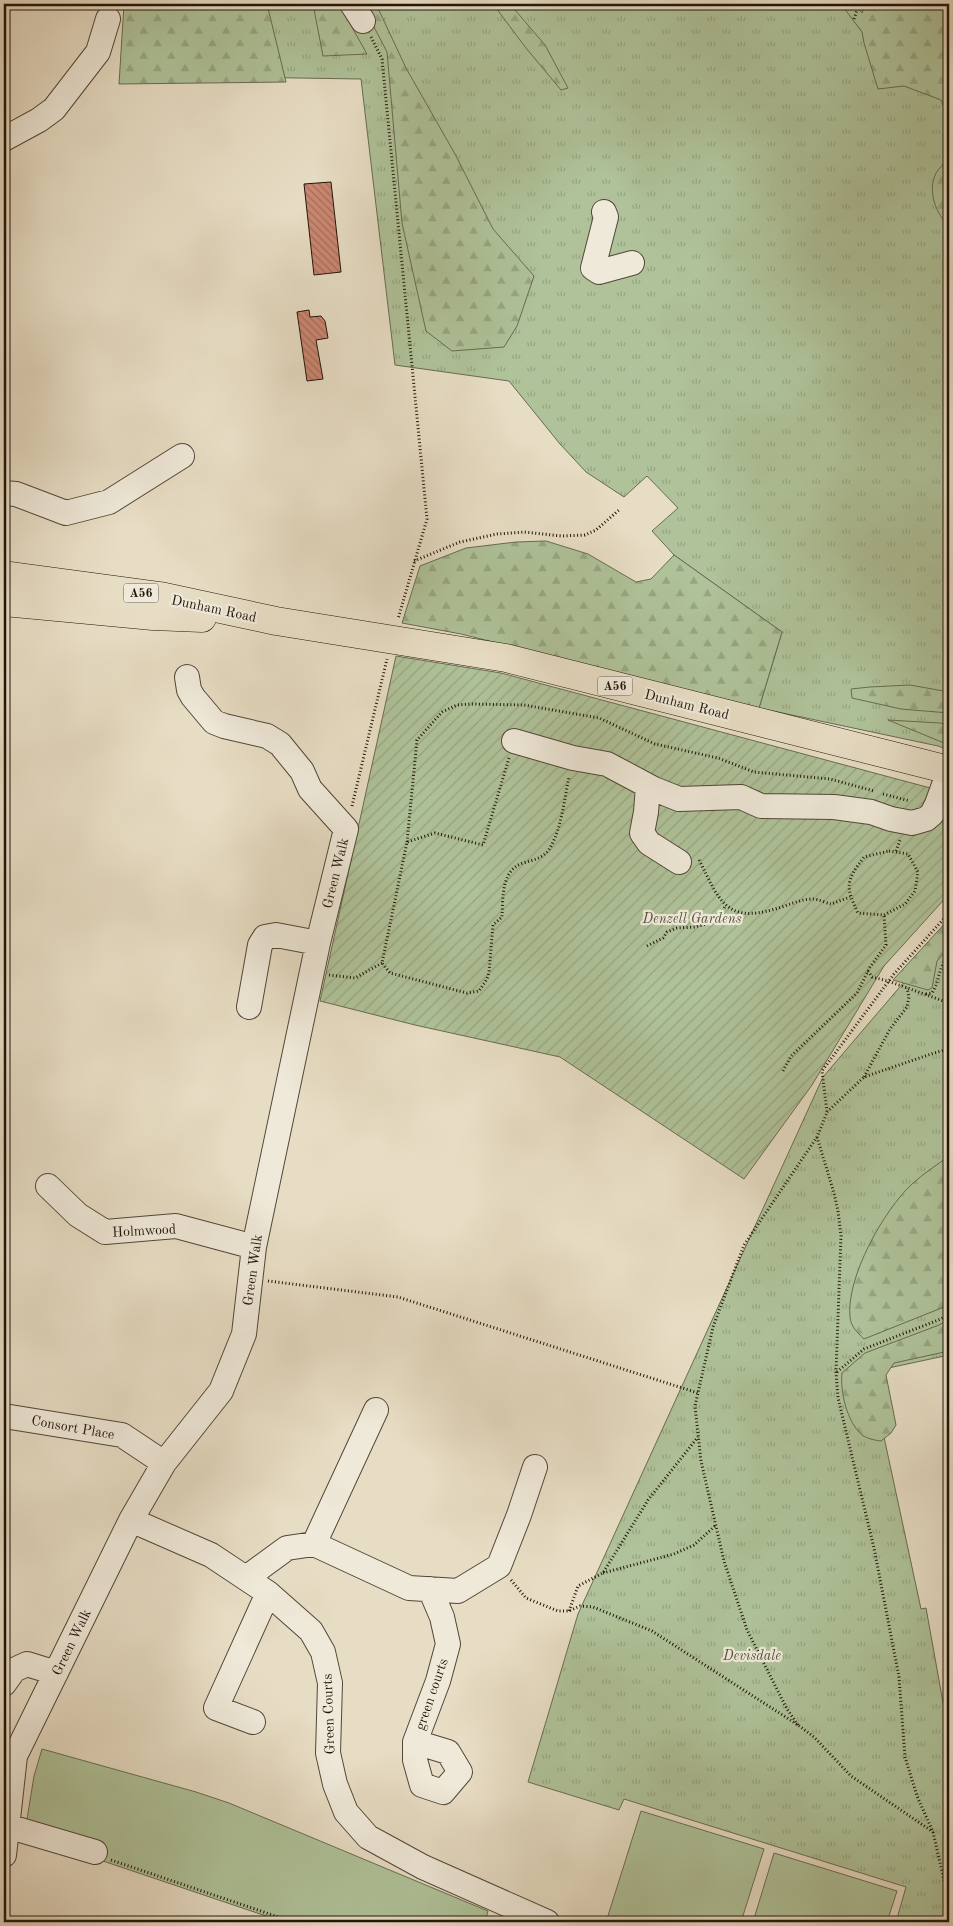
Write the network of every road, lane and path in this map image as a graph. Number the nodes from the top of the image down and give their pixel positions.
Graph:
1 (859, 4) edge
2 (358, 12) edge
3 (854, 19) dead end
4 (108, 20) dead end
5 (4, 139) edge
6 (604, 212) dead end
7 (632, 263) dead end
8 (182, 456) dead end
9 (4, 494) edge
10 (619, 510) dead end
11 (414, 562) junction
12 (4, 575) edge
13 (4, 602) edge
14 (276, 621) junction
15 (392, 639) junction
16 (188, 677) dead end
17 (514, 741) joint
18 (573, 758) junction
19 (949, 771) edge
20 (648, 786) junction
21 (346, 829) junction
22 (688, 860) joint
23 (850, 896) junction
24 (726, 905) junction
25 (949, 913) edge
26 (884, 915) junction
27 (318, 943) junction
28 (647, 946) dead end
29 (949, 954) edge
30 (382, 963) junction
31 (868, 970) junction
32 (311, 973) junction
33 (888, 981) junction
34 (907, 988) junction
35 (925, 995) junction
36 (949, 1003) edge
37 (249, 1007) dead end
38 (949, 1049) edge
39 (782, 1071) dead end
40 (864, 1077) junction
41 (827, 1112) junction
42 (817, 1137) junction
43 (48, 1186) dead end
44 (254, 1247) junction
45 (250, 1279) junction
46 (949, 1314) edge
47 (836, 1372) junction
48 (698, 1393) junction
49 (376, 1410) dead end
50 (4, 1416) edge
51 (698, 1436) junction
52 (164, 1463) junction
53 (535, 1467) dead end
54 (131, 1520) junction
55 (715, 1526) junction
56 (314, 1544) junction
57 (498, 1566) junction
58 (603, 1572) junction
59 (246, 1578) junction
60 (430, 1589) junction
61 (268, 1593) junction
62 (569, 1611) junction
63 (56, 1673) junction
64 (4, 1684) edge
65 (253, 1722) dead end
66 (798, 1725) junction
67 (415, 1742) dead end
68 (934, 1832) junction
69 (5, 1843) edge
70 (95, 1852) joint
71 (949, 1902) edge
72 (293, 1922) edge
73 (547, 1922) edge

1 - 3 path
2 - 11 path, Green Walk
4 - 5 street
6 - 7 street
8 - 9 street
10 - 11 path
11 - 15 path, Green Walk
12 - 14 highway, Dunham Road / A56
13 - 14 highway, Dunham Road / A56
14 - 15 highway, Dunham Road / A56
15 - 19 highway, Dunham Road / A56
15 - 21 path, Green Walk
16 - 21 street
17 - 18 street
17 - 30 path
18 - 20 street
18 - 30 path
19 - 20 street
20 - 22 street
21 - 27 street, Green Walk
22 - 24 path
23 - 24 path
23 - 26 path
23 - 26 path
24 - 28 path
25 - 33 path
26 - 31 path
27 - 32 street, Green Walk
27 - 37 street
29 - 35 path
30 - 32 path
31 - 33 path
31 - 39 path
32 - 44 street, Green Walk
33 - 34 path
33 - 41 path
34 - 35 path
34 - 40 path
35 - 36 path
38 - 40 path
40 - 41 path
41 - 42 path
42 - 47 path
42 - 48 path
43 - 44 street, Holmwood
44 - 45 street, Green Walk
45 - 48 path
45 - 52 street, Green Walk
46 - 47 path
47 - 68 path
48 - 51 path
49 - 56 street
50 - 52 street, Consort Place
51 - 55 path
51 - 58 path
52 - 54 street, Green Walk
53 - 57 street
54 - 59 street, Green Courts
54 - 63 street, Green Walk
55 - 58 path
55 - 66 path
56 - 59 street
56 - 60 street
57 - 60 street
57 - 62 path
58 - 62 path
59 - 61 street, Green Courts
60 - 67 street, green courts
61 - 65 street
61 - 73 street, Green Courts
62 - 66 path
63 - 64 street
63 - 69 street, Green Walk
66 - 68 path
68 - 71 path
69 - 70 street
70 - 72 path

